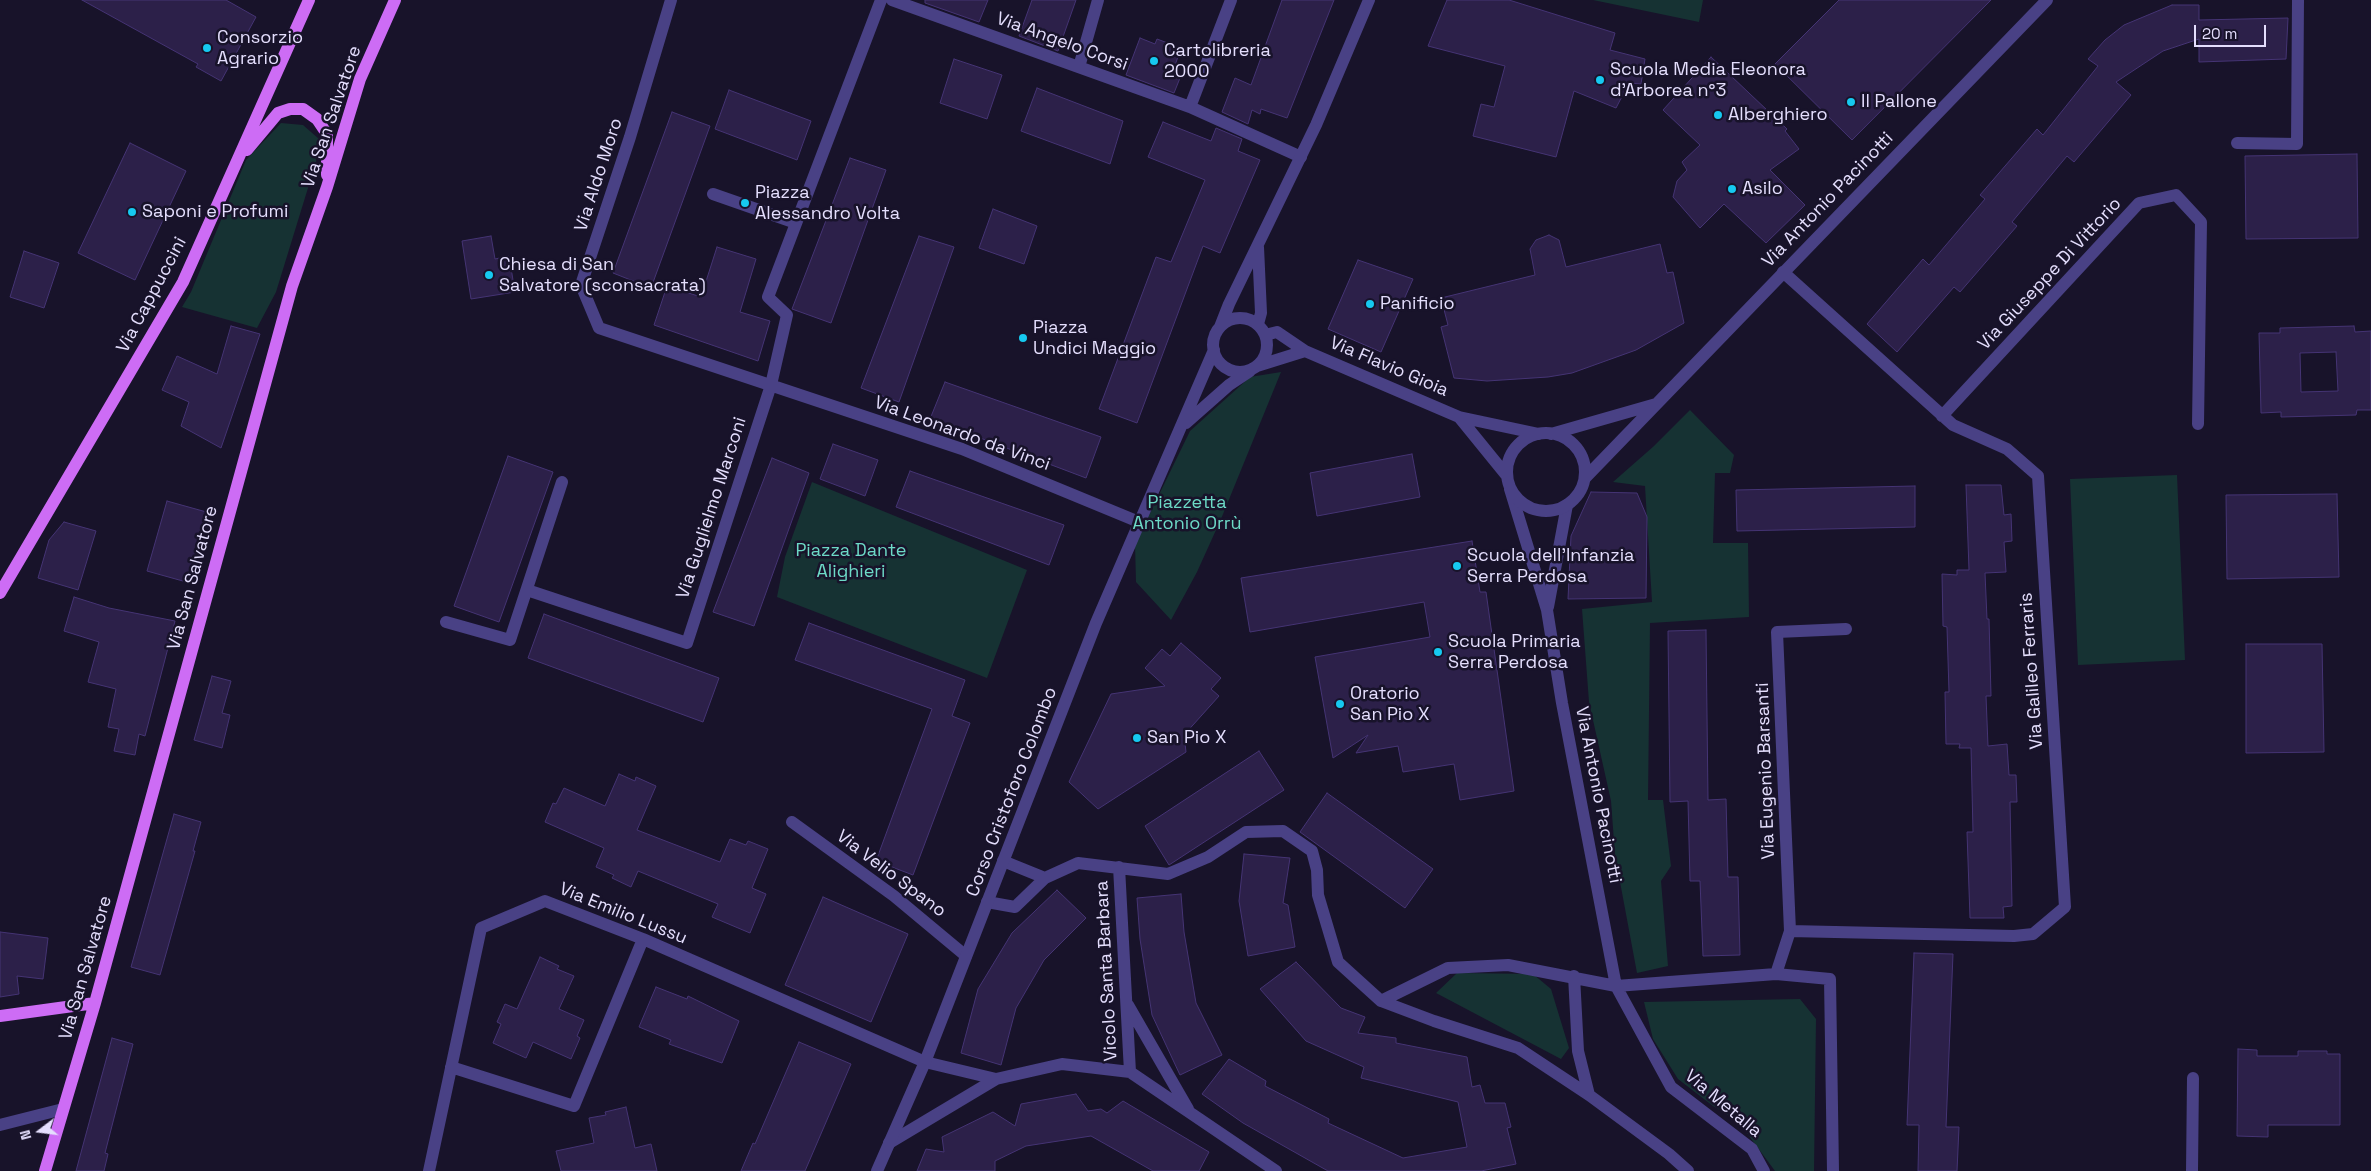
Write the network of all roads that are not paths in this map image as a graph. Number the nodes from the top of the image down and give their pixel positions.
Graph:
1 (309, 0) edge
2 (394, 0) edge
3 (671, 0) edge
4 (881, 0) edge
5 (892, 0) edge
6 (1098, 0) edge
7 (1231, 0) edge
8 (1370, 0) edge
9 (2046, 0) edge
10 (2298, 0) edge
11 (1078, 67) junction
12 (1190, 107) junction
13 (2237, 143) dead end
14 (1301, 157) junction
15 (237, 161) junction
16 (327, 187) junction
17 (713, 194) dead end
18 (796, 223) junction
19 (1257, 245) junction
20 (1783, 272) junction
21 (1220, 327) junction
22 (1261, 330) junction
23 (1214, 350) junction
24 (1305, 351) junction
25 (1254, 368) junction
26 (771, 385) junction
27 (1656, 404) junction
28 (1942, 416) junction
29 (1459, 417) junction
30 (2198, 424) dead end
31 (1182, 426) junction
32 (1545, 434) junction
33 (1507, 476) junction
34 (1585, 478) junction
35 (562, 482) dead end
36 (1510, 488) junction
37 (1567, 506) junction
38 (1138, 522) junction
39 (526, 590) junction
40 (0, 593) edge
41 (1547, 610) junction
42 (446, 622) dead end
43 (1846, 628) dead end
44 (792, 822) dead end
45 (1003, 861) junction
46 (1119, 867) junction
47 (1045, 878) junction
48 (987, 902) junction
49 (1790, 931) junction
50 (643, 938) junction
51 (966, 956) junction
52 (1776, 974) junction
53 (1574, 976) junction
54 (1616, 986) junction
55 (1381, 1000) junction
56 (1126, 1002) junction
57 (95, 1003) junction
58 (0, 1016) edge
59 (925, 1062) junction
60 (451, 1067) junction
61 (1130, 1072) junction
62 (2193, 1078) dead end
63 (996, 1079) junction
64 (1589, 1095) junction
65 (63, 1109) junction
66 (1189, 1111) junction
67 (0, 1125) edge
68 (889, 1143) junction
69 (1268, 1169) edge
70 (45, 1171) edge
71 (429, 1171) edge
72 (876, 1171) edge
73 (1688, 1171) edge
74 (1764, 1171) edge
75 (1832, 1171) edge
76 (2192, 1171) edge

1 - 15 main road, Via Cappuccini
2 - 16 main road, Via San Salvatore
3 - 26 street, Via Aldo Moro
4 - 18 street
5 - 11 street, Via Angelo Corsi
6 - 11 street
7 - 12 street
8 - 14 street
9 - 20 street, Via Antonio Pacinotti
10 - 13 street
11 - 12 street, Via Angelo Corsi
12 - 14 street, Via Angelo Corsi
14 - 19 street
15 - 16 main road
15 - 40 main road, Via Cappuccini
16 - 57 main road, Via San Salvatore
17 - 18 street
18 - 26 street
19 - 21 street
19 - 22 street
20 - 27 street, Via Antonio Pacinotti
20 - 28 street, Via Galileo Ferraris
21 - 22 street
21 - 23 street
22 - 24 street, Via Flavio Gioia
22 - 25 street
23 - 25 street
23 - 31 street, Corso Cristoforo Colombo
24 - 25 street, Via Flavio Gioia
24 - 29 street, Via Flavio Gioia
25 - 31 street, Corso Cristoforo Colombo
26 - 38 street, Via Leonardo da Vinci
26 - 39 street, Via Guglielmo Marconi
27 - 32 street
27 - 34 street, Via Antonio Pacinotti
28 - 30 street, Via Giuseppe Di Vittorio
28 - 49 street, Via Galileo Ferraris
29 - 32 street, Via Flavio Gioia
29 - 33 street, Via Flavio Gioia
31 - 38 street, Corso Cristoforo Colombo
32 - 33 street
32 - 34 street
33 - 36 street
34 - 37 street
35 - 39 street
36 - 37 street
36 - 41 street, Via Antonio Pacinotti
37 - 41 street, Via Antonio Pacinotti
38 - 45 street, Corso Cristoforo Colombo
39 - 42 street
41 - 54 street, Via Antonio Pacinotti
43 - 49 street, Via Eugenio Barsanti
44 - 51 street, Via Velio Spano
45 - 47 street
45 - 48 street, Corso Cristoforo Colombo
46 - 47 street
46 - 55 street
46 - 56 street, Vicolo Santa Barbara
47 - 48 street
48 - 51 street, Corso Cristoforo Colombo
49 - 52 street, Via Eugenio Barsanti
50 - 59 street, Via Emilio Lussu
50 - 60 street
50 - 60 street, Via Emilio Lussu
51 - 59 street, Corso Cristoforo Colombo
52 - 54 street
52 - 75 street
53 - 54 street
53 - 55 street
53 - 64 street
54 - 74 street, Via Metalla
55 - 64 street
56 - 61 street, Vicolo Santa Barbara
56 - 66 street
57 - 58 main road
57 - 65 main road, Via San Salvatore
59 - 63 street, Via Emilio Lussu
59 - 68 street, Corso Cristoforo Colombo
60 - 71 street, Via Emilio Lussu
61 - 63 street
61 - 66 street
62 - 76 street
63 - 68 street
64 - 73 street
65 - 67 street
65 - 70 main road, Via San Salvatore
66 - 69 street
68 - 72 street, Corso Cristoforo Colombo

